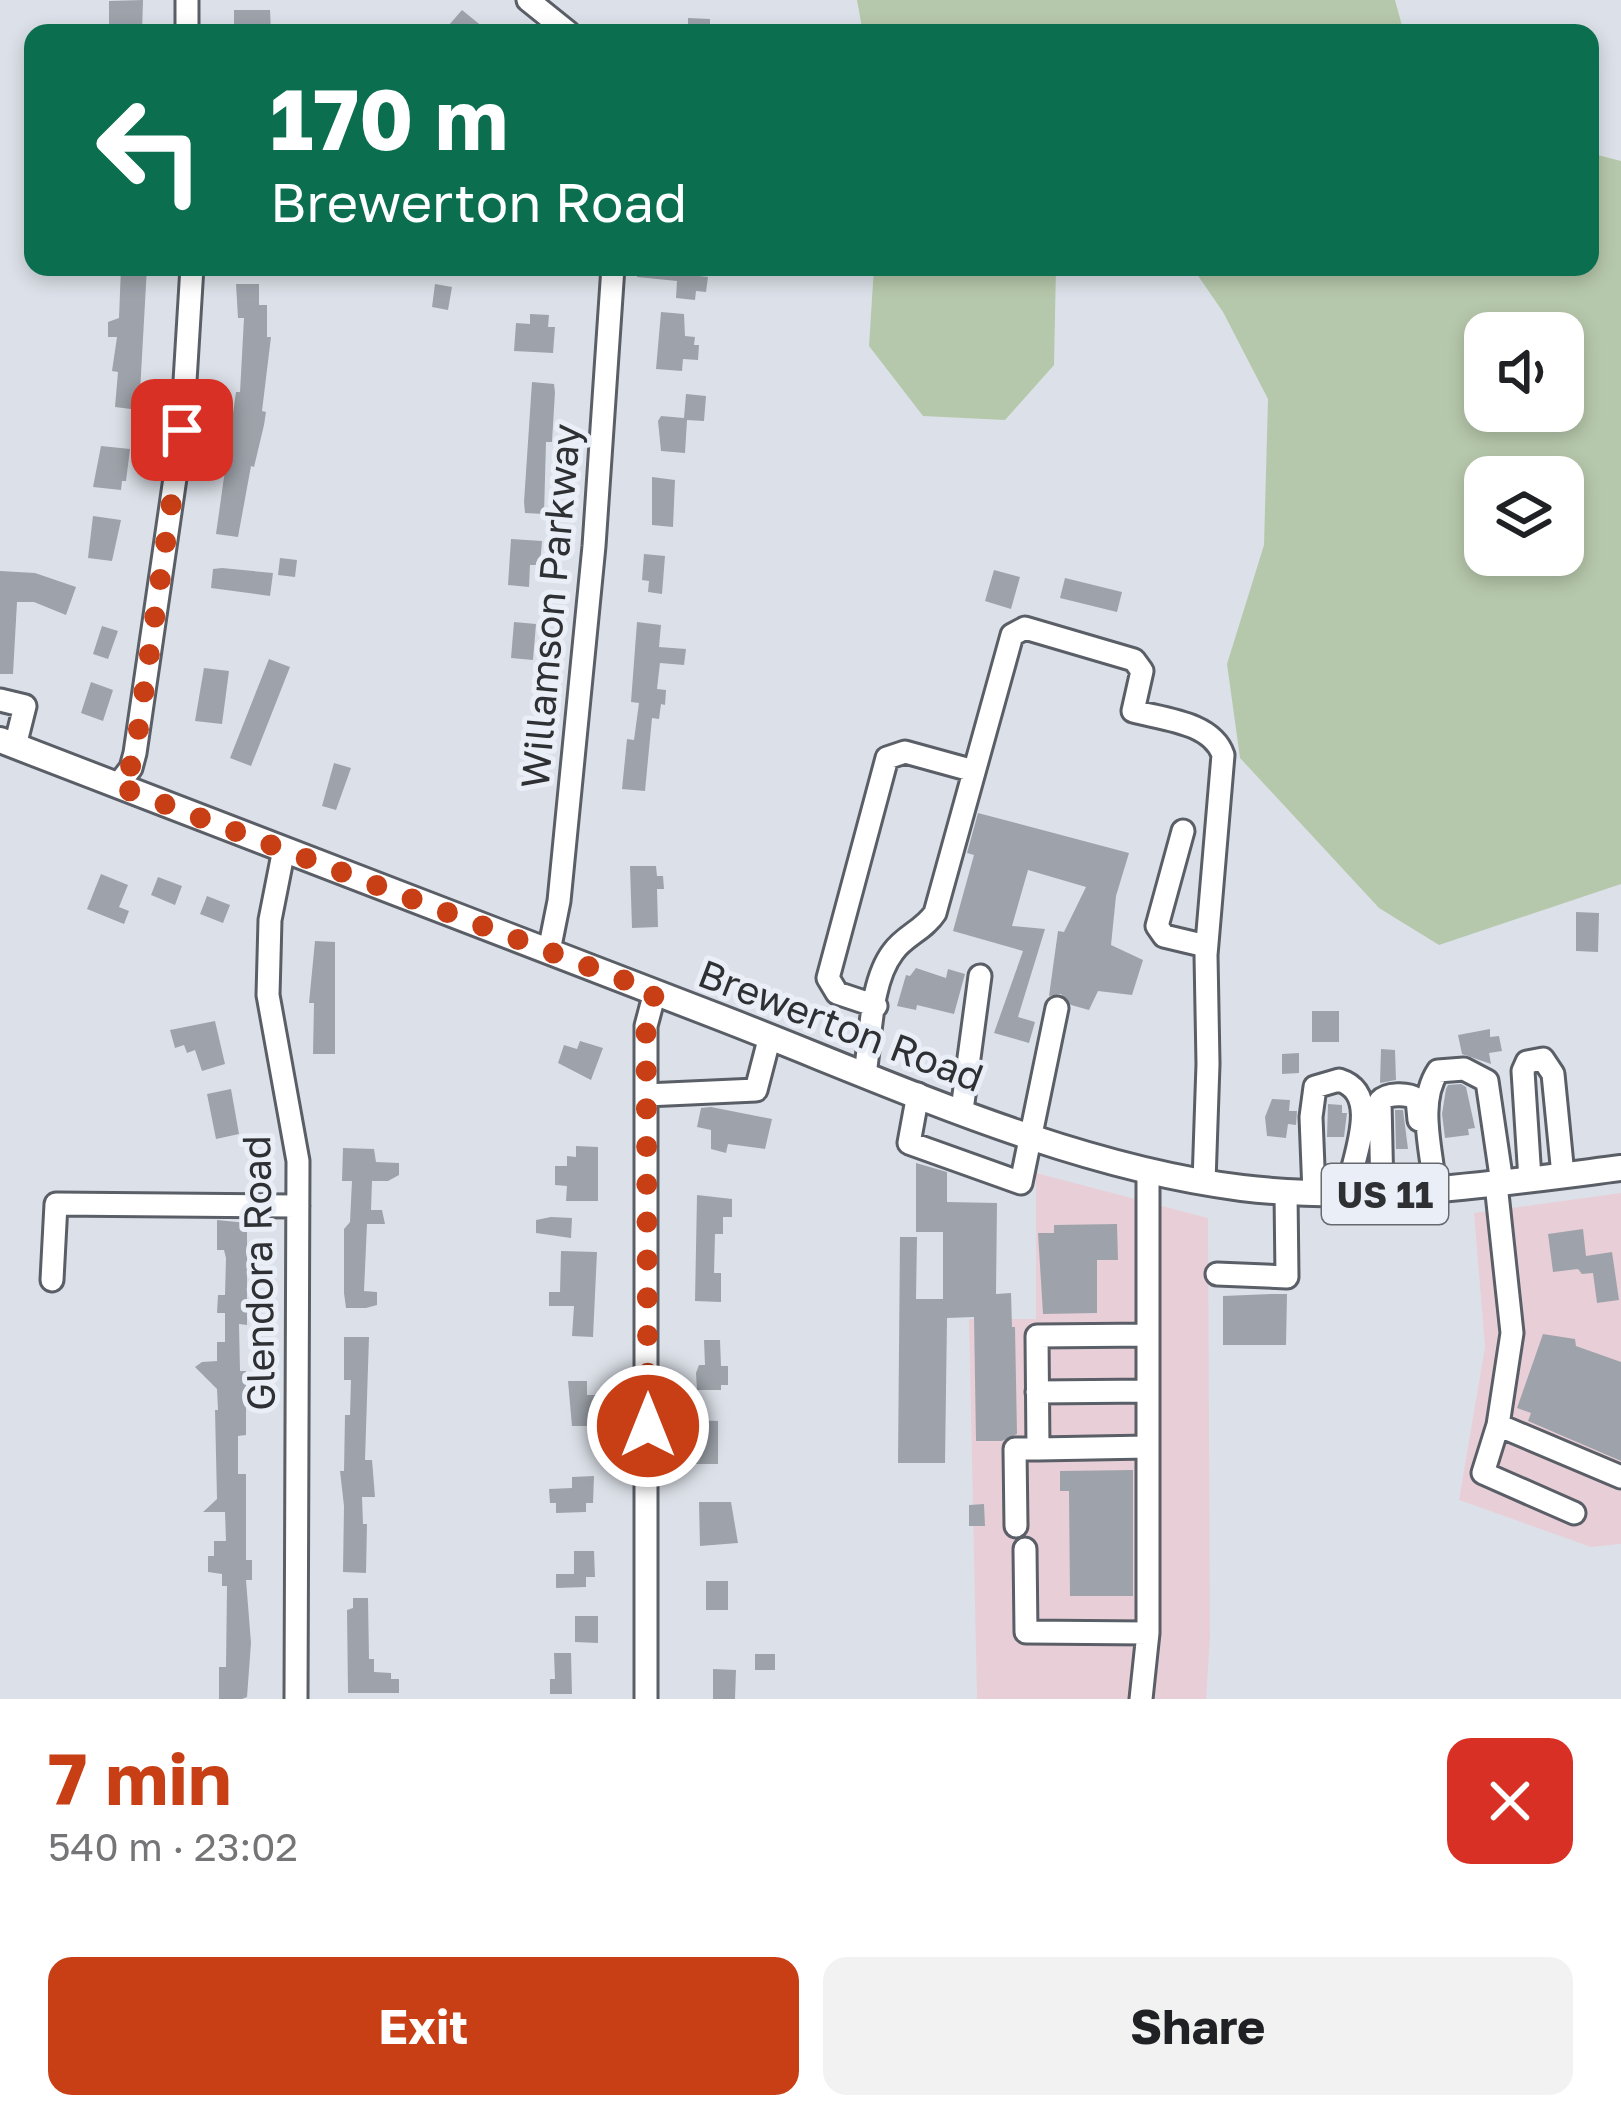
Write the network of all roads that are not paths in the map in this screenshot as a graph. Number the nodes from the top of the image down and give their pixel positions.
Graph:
1 (528, 0) edge
2 (558, 24) edge
3 (192, 276) edge
4 (612, 276) edge
5 (0, 700) edge
6 (8, 743) edge
7 (974, 771) junction
8 (117, 786) junction
9 (1183, 831) dead end
10 (284, 850) junction
11 (1206, 946) junction
12 (549, 951) junction
13 (980, 976) dead end
14 (655, 992) junction
15 (876, 1006) junction
16 (1057, 1007) dead end
17 (770, 1036) junction
18 (866, 1073) junction
19 (919, 1094) junction
20 (646, 1096) junction
21 (962, 1110) junction
22 (1030, 1135) junction
23 (1621, 1168) edge
24 (1148, 1172) junction
25 (1563, 1175) junction
26 (1530, 1179) junction
27 (1204, 1182) junction
28 (1499, 1184) junction
29 (1286, 1192) junction
30 (1427, 1192) junction
31 (1314, 1193) junction
32 (1347, 1194) junction
33 (1382, 1194) junction
34 (298, 1206) junction
35 (1217, 1274) dead end
36 (52, 1280) dead end
37 (1148, 1336) junction
38 (1148, 1391) junction
39 (1037, 1392) junction
40 (1498, 1425) junction
41 (1148, 1447) junction
42 (1038, 1448) junction
43 (1621, 1477) edge
44 (1574, 1513) dead end
45 (1016, 1526) dead end
46 (1025, 1549) dead end
47 (1148, 1633) junction
48 (296, 1699) edge
49 (646, 1699) edge
50 (1141, 1699) edge

1 - 2 street
3 - 8 street
4 - 12 street, Willamson Parkway
5 - 6 street
6 - 8 main road, Brewerton Road / US 11
7 - 11 street
7 - 15 street
7 - 15 street
8 - 10 main road, Brewerton Road / US 11
9 - 11 street
10 - 12 main road, Brewerton Road / US 11
10 - 34 street, Glendora Road
11 - 27 street
12 - 14 main road, Brewerton Road / US 11
13 - 21 street
14 - 17 main road, Brewerton Road / US 11
14 - 20 street
15 - 18 street
16 - 22 street
17 - 18 main road, Brewerton Road / US 11
17 - 20 street
18 - 19 main road, Brewerton Road / US 11
19 - 21 main road, Brewerton Road / US 11
19 - 22 street
20 - 49 street
21 - 22 main road, Brewerton Road / US 11
22 - 24 main road, Brewerton Road / US 11
23 - 25 main road, Brewerton Road / US 11
24 - 27 main road, Brewerton Road / US 11
24 - 37 street
25 - 26 main road, Brewerton Road / US 11
25 - 26 street
26 - 28 main road, Brewerton Road / US 11
27 - 29 main road, Brewerton Road / US 11
28 - 30 main road, Brewerton Road / US 11
28 - 30 street
28 - 40 street
29 - 31 main road, Brewerton Road / US 11
29 - 35 street
30 - 33 main road, Brewerton Road / US 11
30 - 33 street
31 - 32 main road, Brewerton Road / US 11
31 - 32 street
32 - 33 main road, Brewerton Road / US 11
34 - 36 street
34 - 48 street, Glendora Road
37 - 38 street
37 - 39 street
38 - 39 street
38 - 41 street
39 - 42 street
40 - 43 street
40 - 44 street
41 - 42 street
41 - 47 street
42 - 45 street
46 - 47 street
47 - 50 street

